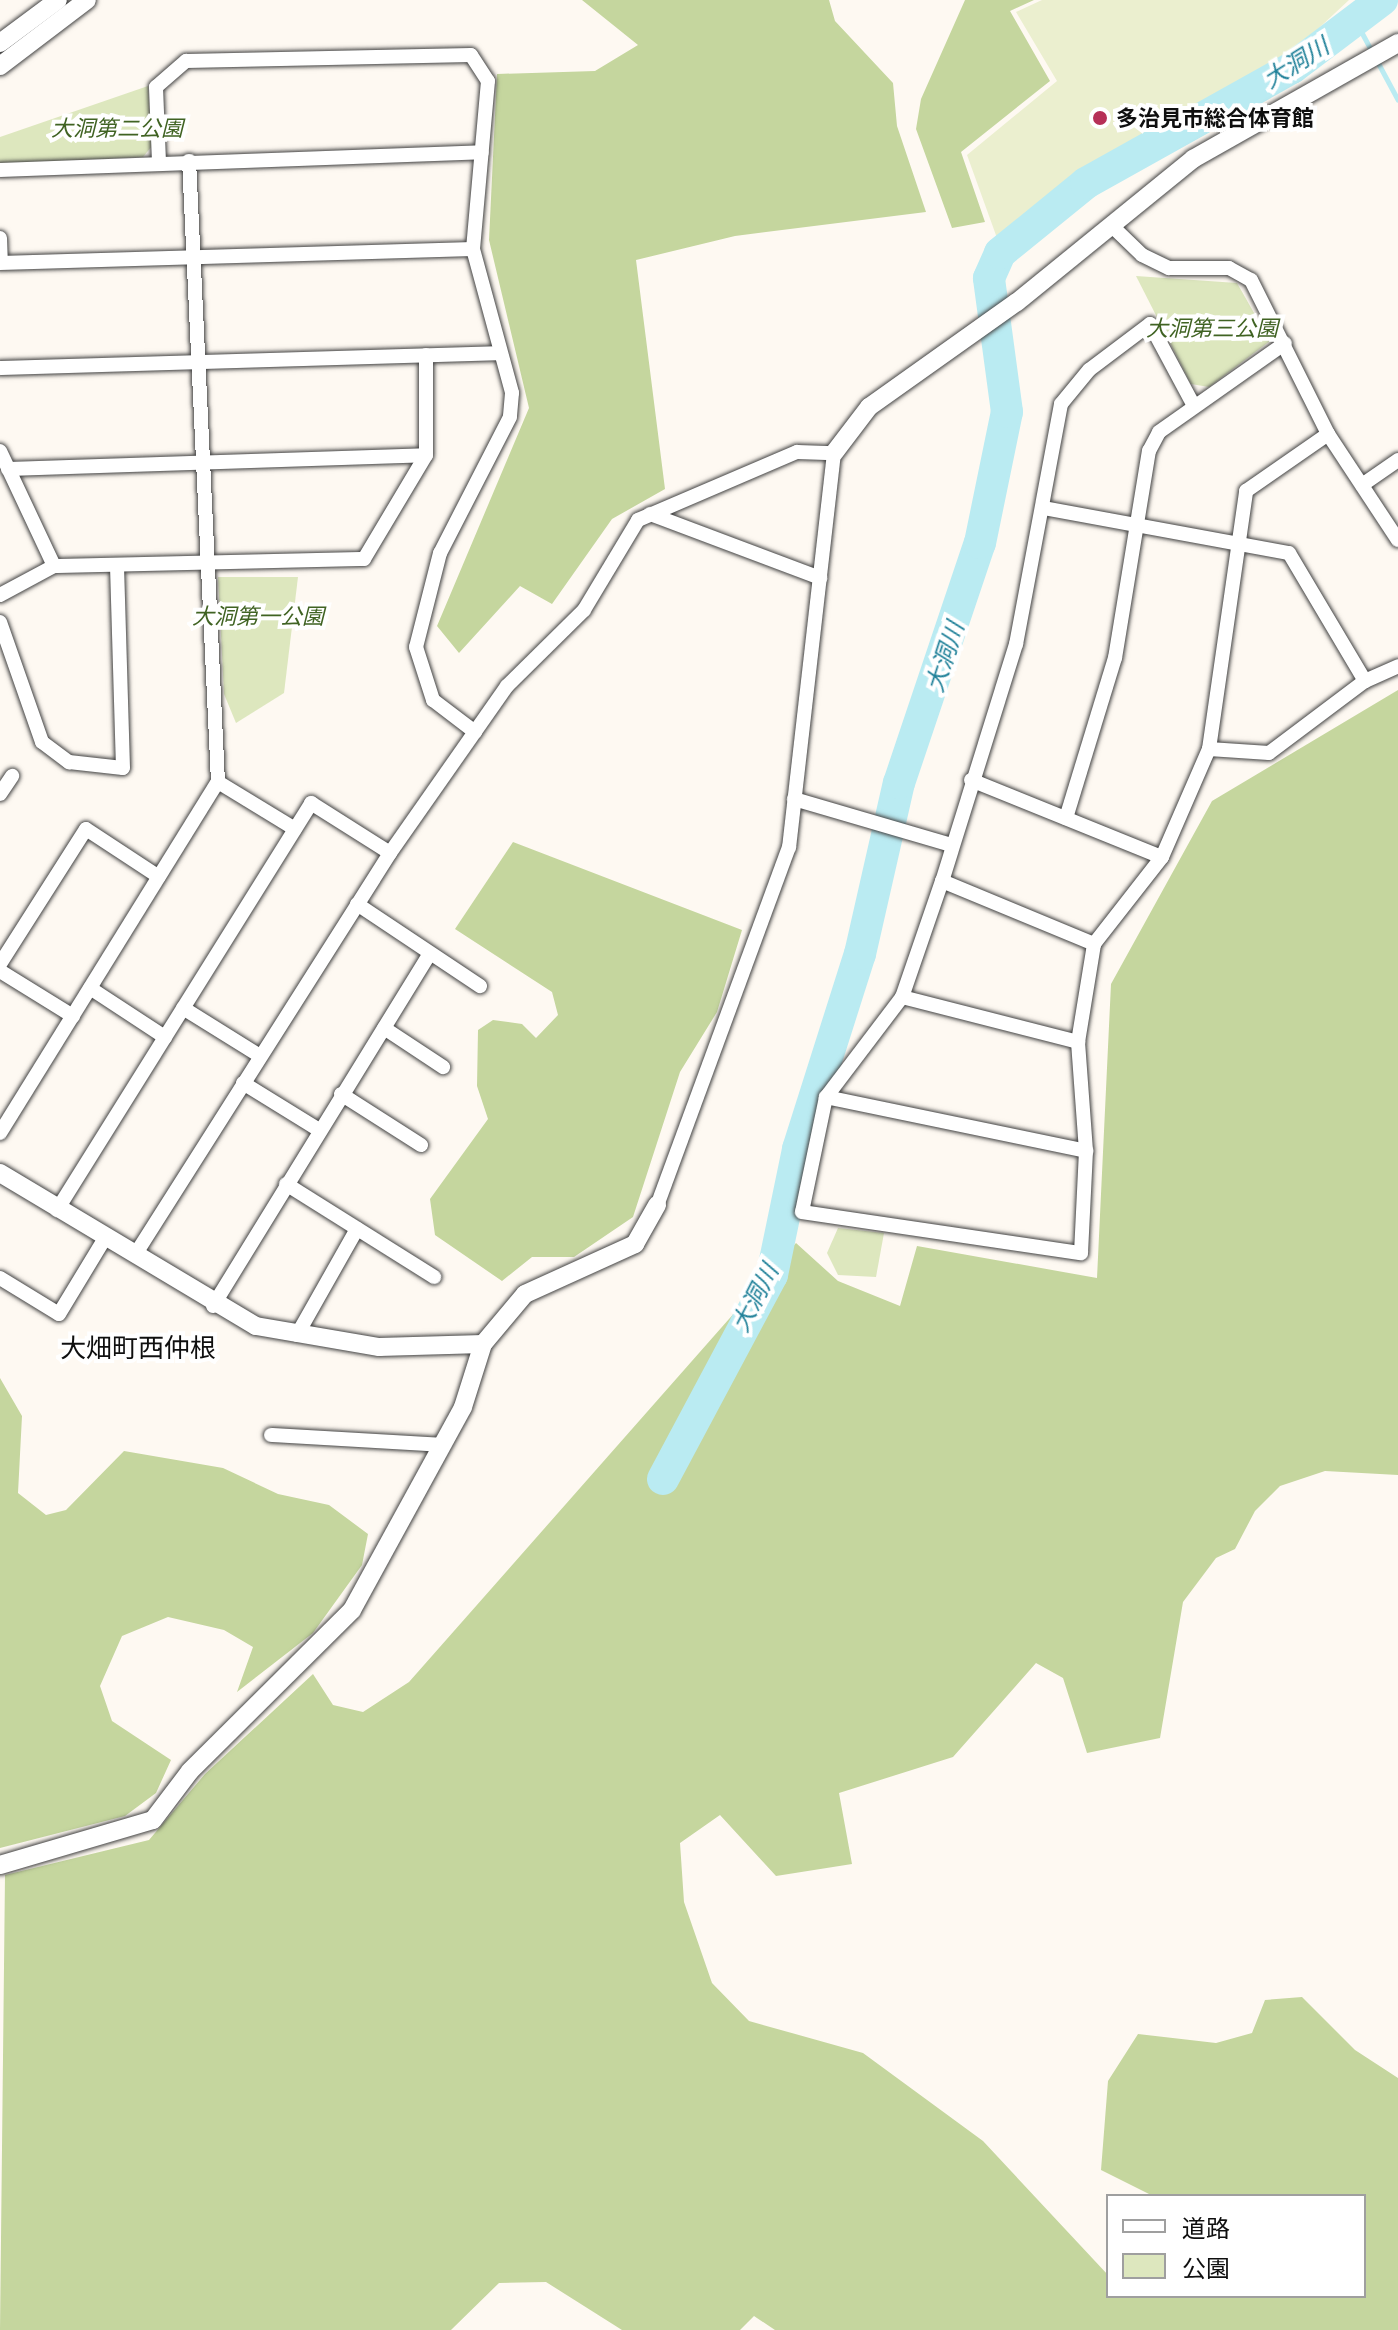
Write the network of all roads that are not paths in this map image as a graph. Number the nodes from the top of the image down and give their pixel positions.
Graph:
1 (58, 0) edge
2 (87, 0) edge
3 (0, 43) edge
4 (1398, 43) edge
5 (0, 66) edge
6 (482, 152) junction
7 (189, 161) junction
8 (159, 162) junction
9 (0, 170) edge
10 (1113, 227) junction
11 (0, 238) edge
12 (473, 249) junction
13 (195, 255) junction
14 (1, 262) edge
15 (1285, 343) junction
16 (498, 353) junction
17 (426, 355) junction
18 (200, 361) junction
19 (0, 368) edge
20 (1194, 406) junction
21 (1328, 434) junction
22 (0, 451) edge
23 (834, 453) junction
24 (426, 455) junction
25 (1398, 460) edge
26 (202, 463) junction
27 (8, 469) junction
28 (1362, 485) junction
29 (1043, 508) junction
30 (650, 514) junction
31 (1138, 525) junction
32 (1398, 540) edge
33 (1238, 542) junction
34 (207, 565) junction
35 (54, 566) junction
36 (117, 566) junction
37 (820, 578) junction
38 (0, 595) edge
39 (0, 622) edge
40 (1398, 666) edge
41 (1365, 681) junction
42 (475, 732) junction
43 (1209, 749) junction
44 (12, 776) dead end
45 (971, 780) junction
46 (218, 782) junction
47 (0, 794) edge
48 (794, 799) junction
49 (1066, 818) junction
50 (295, 829) junction
51 (951, 845) junction
52 (390, 853) junction
53 (1162, 857) junction
54 (159, 877) junction
55 (942, 881) junction
56 (357, 904) junction
57 (1094, 944) junction
58 (430, 953) junction
59 (1, 963) edge
60 (480, 986) dead end
61 (90, 988) junction
62 (902, 997) junction
63 (183, 1008) junction
64 (73, 1016) junction
65 (384, 1028) junction
66 (165, 1037) junction
67 (1078, 1042) junction
68 (260, 1056) junction
69 (443, 1067) dead end
70 (243, 1083) junction
71 (341, 1094) junction
72 (826, 1097) junction
73 (319, 1130) junction
74 (0, 1133) edge
75 (421, 1145) dead end
76 (1086, 1151) junction
77 (0, 1173) edge
78 (286, 1184) junction
79 (657, 1205) joint
80 (57, 1210) junction
81 (357, 1229) junction
82 (105, 1238) junction
83 (135, 1255) junction
84 (434, 1277) dead end
85 (0, 1278) edge
86 (213, 1306) junction
87 (297, 1335) junction
88 (483, 1344) junction
89 (271, 1435) dead end
90 (442, 1445) junction
91 (0, 1865) edge

1 - 3 street
2 - 5 street
4 - 10 street
6 - 7 street
6 - 8 street
6 - 12 street
7 - 8 street
7 - 13 street
8 - 9 street
10 - 15 street
10 - 23 street
11 - 14 street
12 - 13 street
12 - 16 street
13 - 14 street
13 - 18 street
15 - 20 street
15 - 21 street
16 - 17 street
16 - 42 street
17 - 18 street
17 - 24 street
18 - 19 street
18 - 26 street
20 - 29 street
20 - 31 street
21 - 28 street
21 - 33 street
22 - 27 street
23 - 30 street
23 - 37 street
24 - 26 street
24 - 34 street
25 - 28 street
26 - 27 street
26 - 34 street
27 - 35 street
28 - 32 street
29 - 31 street
29 - 45 street
30 - 37 street
30 - 42 street
31 - 33 street
31 - 49 street
33 - 41 street
33 - 43 street
34 - 36 street
34 - 46 street
35 - 36 street
35 - 38 street
36 - 39 street
37 - 48 street
40 - 41 street
41 - 43 street
42 - 52 street
43 - 53 street
44 - 47 street
45 - 49 street
45 - 51 street
46 - 50 street
46 - 54 street
48 - 51 street
48 - 79 street
49 - 53 street
50 - 52 street
50 - 63 street
51 - 55 street
52 - 56 street
53 - 57 street
54 - 59 street
54 - 61 street
55 - 57 street
55 - 62 street
56 - 58 street
56 - 68 street
57 - 67 street
58 - 60 street
58 - 65 street
59 - 64 street
61 - 64 street
61 - 66 street
62 - 67 street
62 - 72 street
63 - 66 street
63 - 68 street
64 - 74 street
65 - 69 street
65 - 71 street
66 - 80 street
67 - 76 street
68 - 70 street
70 - 73 street
70 - 83 street
71 - 73 street
71 - 75 street
72 - 76 street
72 - 76 street
73 - 78 street
77 - 80 street
78 - 81 street
78 - 86 street
79 - 88 street
80 - 82 street
81 - 84 street
81 - 87 street
82 - 83 street
82 - 85 street
83 - 86 street
86 - 87 street
87 - 88 street
88 - 90 street
89 - 90 street
90 - 91 street

